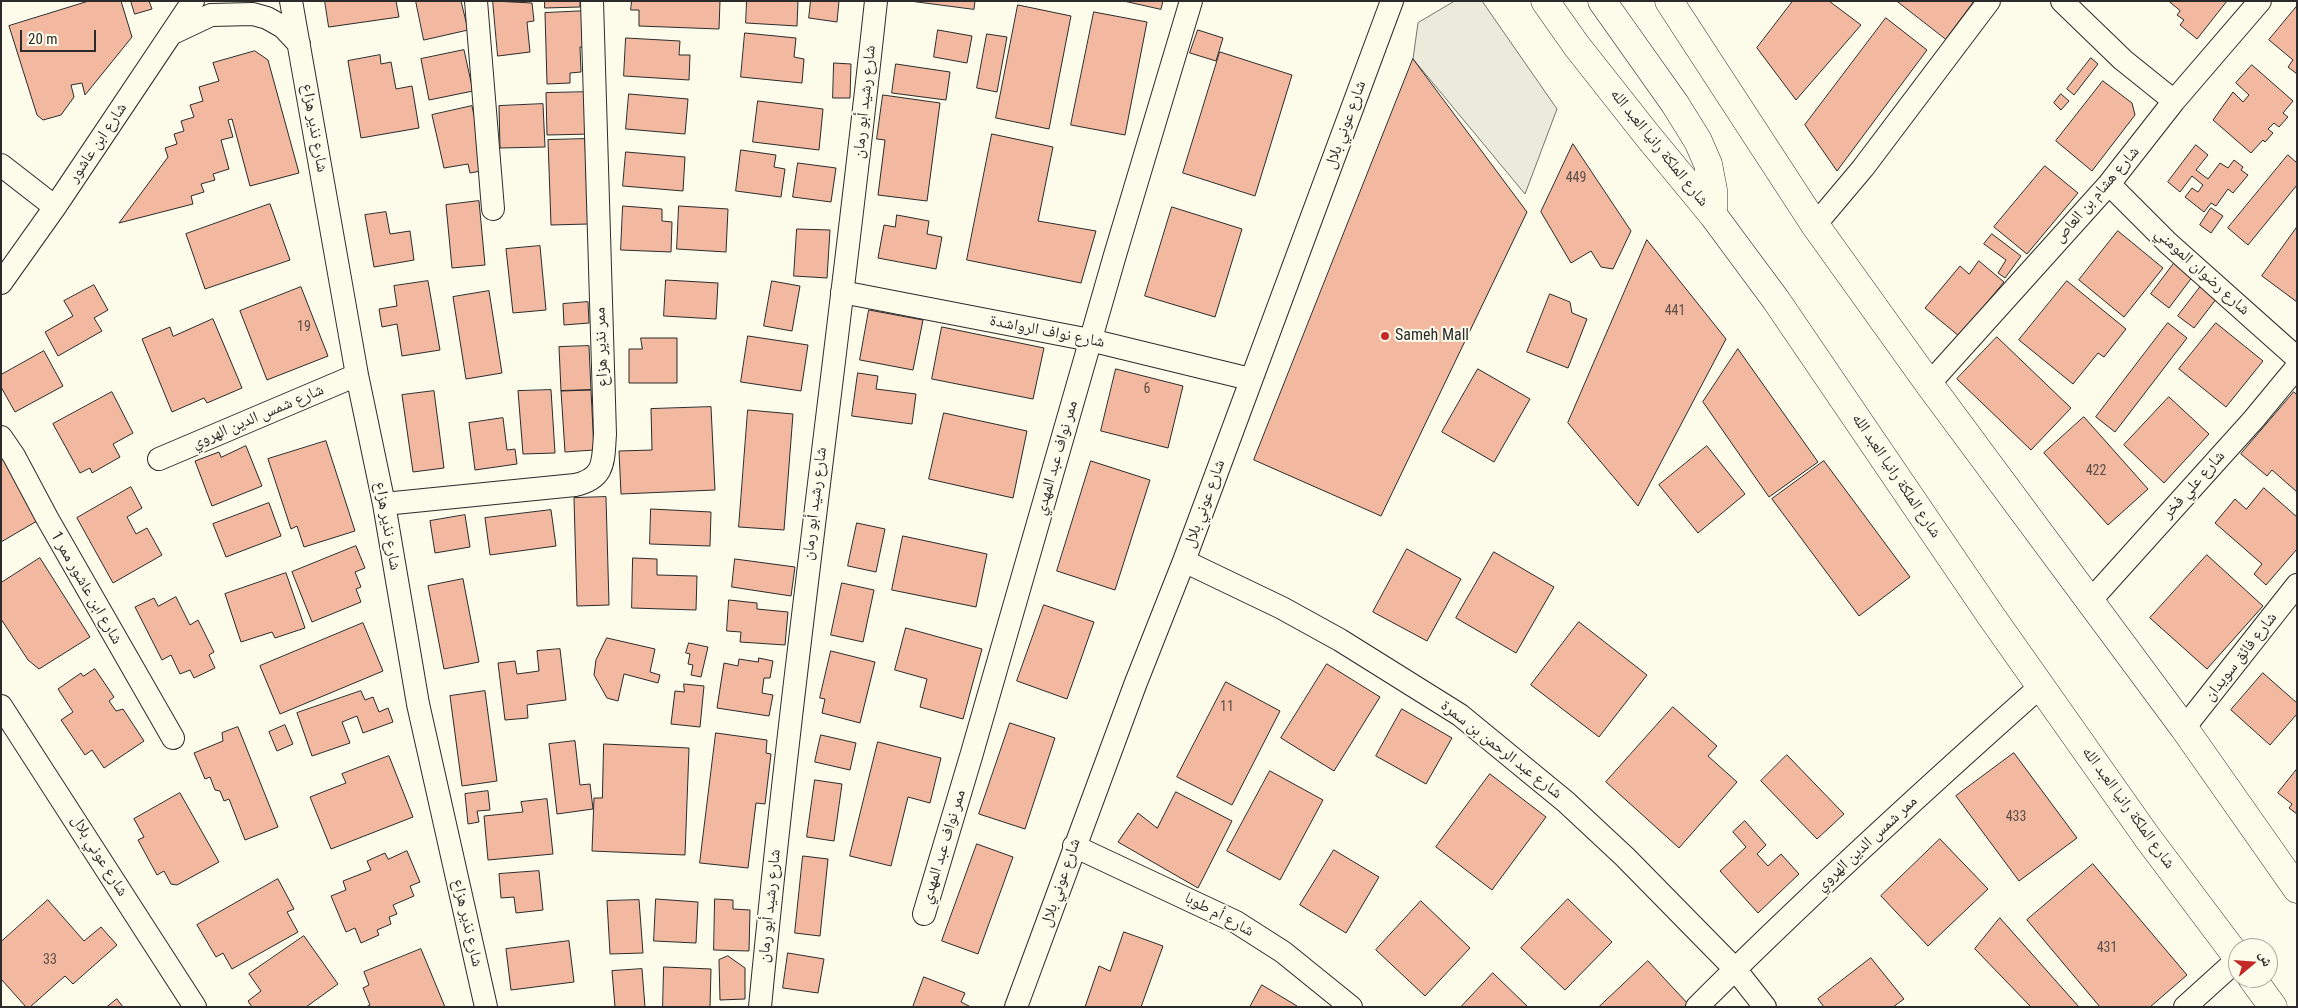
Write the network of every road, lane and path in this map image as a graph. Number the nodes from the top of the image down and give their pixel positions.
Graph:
1 (193, 1) edge
2 (292, 1) edge
3 (476, 1) edge
4 (592, 1) edge
5 (876, 1) edge
6 (1190, 1) edge
7 (1392, 1) edge
8 (1545, 1) edge
9 (1602, 1) edge
10 (1669, 1) edge
11 (1989, 1) edge
12 (2062, 1) edge
13 (2260, 1) edge
14 (172, 33) junction
15 (299, 44) junction
16 (2174, 101) junction
17 (1, 165) edge
18 (2109, 184) junction
19 (55, 207) junction
20 (493, 209) dead end
21 (1713, 214) junction
22 (1815, 225) junction
23 (1, 283) edge
24 (842, 292) junction
25 (1090, 340) junction
26 (2297, 358) edge
27 (2297, 368) edge
28 (357, 376) junction
29 (1250, 379) junction
30 (1929, 384) junction
31 (1, 436) edge
32 (159, 459) dead end
33 (384, 504) junction
34 (1184, 561) junction
35 (2297, 585) edge
36 (2090, 601) junction
37 (2041, 686) junction
38 (1, 706) edge
39 (2184, 728) junction
40 (173, 738) dead end
41 (1074, 846) junction
42 (2297, 889) edge
43 (924, 914) dead end
44 (2228, 945) edge
45 (2228, 968) edge
46 (1735, 969) junction
47 (2259, 988) edge
48 (195, 1007) edge
49 (486, 1007) edge
50 (760, 1007) edge
51 (1016, 1007) edge
52 (1351, 1007) edge
53 (1697, 1007) edge
54 (1766, 1007) edge
55 (2185, 1007) edge
56 (2273, 1007) edge

1 - 14 street, شارع ابن عاشور
2 - 15 street, شارع نذير هزاع
3 - 20 street
4 - 33 street, ممر نذير هزاع
5 - 24 street, شارع رشيد أبو رمان
6 - 25 street, ممر نواف عبد المهدي
7 - 29 street, شارع عوني بلال
8 - 21 main road, شارع الملكة رانيا العبد الله
9 - 21 main road
10 - 22 main road
11 - 22 street
12 - 16 street
13 - 16 street, شارع هشام بن العاص
14 - 15 street
14 - 19 street, شارع ابن عاشور
15 - 28 street, شارع نذير هزاع
16 - 18 street, شارع هشام بن العاص
17 - 19 street
18 - 26 street, شارع رضوان المومني
18 - 30 street, شارع هشام بن العاص
19 - 23 street, شارع ابن عاشور
21 - 37 main road, شارع الملكة رانيا العبد الله
22 - 30 main road
24 - 25 street, شارع نواف الرواشدة
24 - 50 street, شارع رشيد أبو رمان
25 - 29 street, شارع نواف الرواشدة
25 - 43 street, ممر نواف عبد المهدي
27 - 36 street, شارع علي فخر
28 - 32 street, شارع شمس الدين الهروي
28 - 33 street, شارع نذير هزاع
29 - 34 street, شارع عوني بلال
30 - 36 main road
31 - 40 street, شارع ابن عاشور ممر 1
33 - 49 street, شارع نذير هزاع
34 - 41 street, شارع عوني بلال
34 - 46 street, شارع عبد الرحمن بن سمرة
35 - 39 street, شارع فائق سويدان
36 - 39 main road
37 - 44 main road, شارع الملكة رانيا العبد الله
37 - 46 street, ممر شمس الدين الهروي
38 - 48 street, شارع عوني بلال
39 - 42 main road
41 - 51 street, شارع عوني بلال
41 - 52 street, شارع أم طوبا
45 - 55 street
46 - 53 street, ممر شمس الدين الهروي
46 - 54 street, شارع عبد الرحمن بن سمرة
47 - 56 main road

